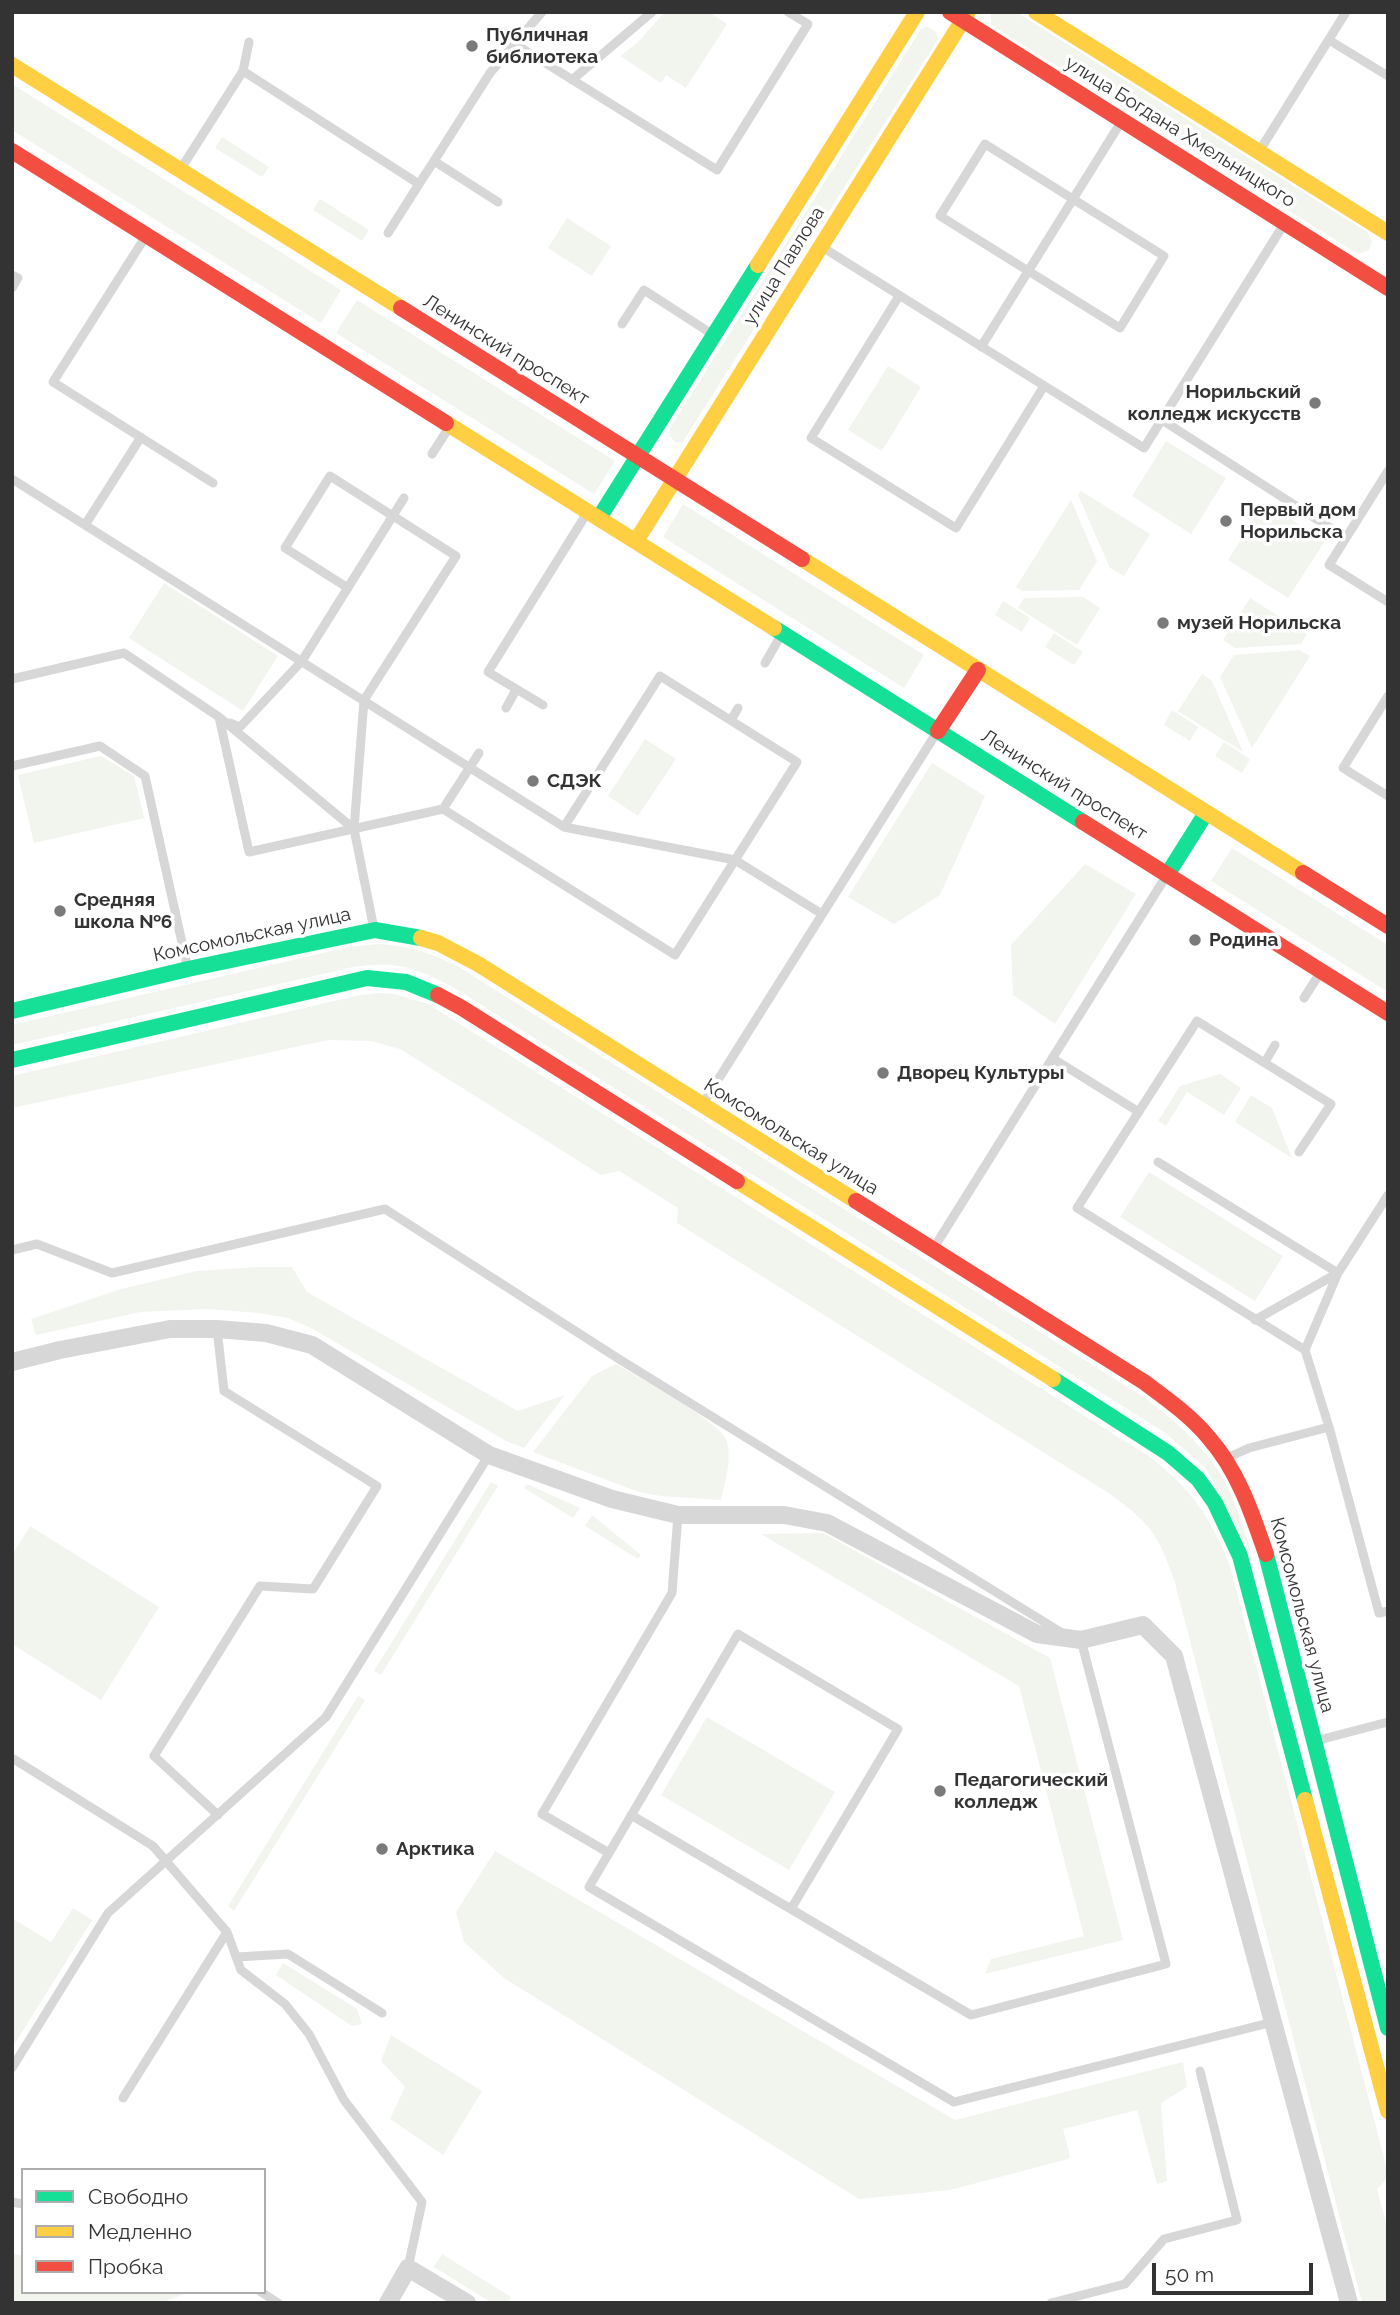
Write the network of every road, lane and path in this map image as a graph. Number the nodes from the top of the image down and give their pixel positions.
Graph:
1 (542, 12) edge
2 (652, 12) edge
3 (788, 12) edge
4 (917, 12) edge
5 (1036, 12) edge
6 (1346, 12) edge
7 (960, 15) edge
8 (1329, 40) junction
9 (249, 42) dead end
10 (515, 44) junction
11 (12, 65) edge
12 (243, 71) junction
13 (1388, 76) edge
14 (572, 80) junction
15 (1122, 120) junction
16 (12, 151) edge
17 (1259, 151) junction
18 (434, 161) junction
19 (180, 170) junction
20 (419, 184) junction
21 (1073, 199) junction
22 (498, 202) dead end
23 (1285, 222) junction
24 (388, 233) dead end
25 (1388, 233) edge
26 (146, 235) junction
27 (821, 246) junction
28 (1029, 271) junction
29 (12, 275) edge
30 (12, 288) edge
31 (1388, 288) edge
32 (899, 296) junction
33 (622, 324) dead end
34 (714, 335) junction
35 (981, 347) junction
36 (1044, 386) junction
37 (1162, 420) junction
38 (450, 425) junction
39 (141, 437) junction
40 (432, 454) dead end
41 (638, 457) junction
42 (1388, 471) edge
43 (12, 479) edge
44 (675, 480) junction
45 (214, 483) dead end
46 (404, 499) dead end
47 (594, 515) junction
48 (393, 516) junction
49 (85, 525) junction
50 (1346, 538) junction
51 (636, 541) junction
52 (348, 587) junction
53 (1388, 602) edge
54 (782, 633) junction
55 (302, 661) junction
56 (765, 663) dead end
57 (978, 670) junction
58 (12, 678) edge
59 (516, 690) junction
60 (1388, 696) edge
61 (365, 700) junction
62 (542, 705) dead end
63 (506, 708) dead end
64 (738, 708) dead end
65 (219, 717) junction
66 (731, 720) junction
67 (938, 731) junction
68 (479, 753) dead end
69 (12, 766) edge
70 (470, 767) junction
71 (1388, 796) edge
72 (443, 809) junction
73 (1206, 813) junction
74 (564, 827) junction
75 (354, 829) junction
76 (735, 860) junction
77 (1167, 875) junction
78 (822, 915) junction
79 (1388, 926) edge
80 (374, 930) junction
81 (188, 969) junction
82 (1321, 971) junction
83 (1304, 998) dead end
84 (12, 1011) edge
85 (1388, 1013) edge
86 (1275, 1045) dead end
87 (1052, 1058) junction
88 (12, 1060) edge
89 (1265, 1062) junction
90 (702, 1105) junction
91 (1139, 1112) junction
92 (1299, 1152) dead end
93 (1158, 1162) dead end
94 (1388, 1195) edge
95 (12, 1250) edge
96 (932, 1250) junction
97 (1338, 1273) junction
98 (1255, 1320) junction
99 (217, 1329) junction
100 (1305, 1350) junction
101 (12, 1362) edge
102 (1329, 1427) junction
103 (489, 1455) junction
104 (1225, 1458) junction
105 (678, 1515) junction
106 (1388, 1611) edge
107 (1076, 1639) junction
108 (1388, 1722) edge
109 (1314, 1741) junction
110 (1292, 1746) junction
111 (12, 1758) edge
112 (218, 1815) junction
113 (631, 1815) junction
114 (609, 1853) junction
115 (166, 1861) junction
116 (791, 1909) junction
117 (227, 1932) junction
118 (236, 1957) junction
119 (382, 2013) dead end
120 (1273, 2022) junction
121 (1388, 2028) edge
122 (12, 2068) edge
123 (1199, 2071) dead end
124 (123, 2098) dead end
125 (1388, 2111) edge
126 (408, 2268) junction
127 (388, 2303) edge
128 (467, 2303) edge
129 (1051, 2303) edge
130 (1349, 2303) edge

1 - 10 lane
2 - 14 lane
3 - 14 lane
4 - 34 street, улица Павлова
5 - 17 street, улица Богдана Хмельницкого
6 - 8 lane
7 - 15 street, улица Богдана Хмельницкого
7 - 27 street, улица Павлова
8 - 13 lane
8 - 17 lane
9 - 12 lane
10 - 14 lane
10 - 18 lane
11 - 19 street, Ленинский проспект
12 - 19 lane
12 - 20 lane
15 - 21 lane
15 - 23 street, улица Богдана Хмельницкого
16 - 26 street, Ленинский проспект
17 - 25 street, улица Богдана Хмельницкого
18 - 20 lane
18 - 22 lane
19 - 41 street, Ленинский проспект
20 - 24 lane
21 - 28 lane
21 - 28 lane
21 - 28 lane
23 - 31 street, улица Богдана Хмельницкого
23 - 37 lane
26 - 38 street, Ленинский проспект
26 - 39 lane
27 - 32 lane
27 - 44 street, улица Павлова
28 - 35 lane
29 - 30 lane
32 - 35 lane
32 - 36 lane
33 - 34 lane
34 - 41 street, улица Павлова
35 - 36 lane
36 - 37 lane
37 - 50 lane
38 - 40 lane
38 - 47 street, Ленинский проспект
39 - 45 lane
39 - 49 lane
41 - 44 street, Ленинский проспект
41 - 47 street, улица Павлова
42 - 50 lane
43 - 49 lane
44 - 51 street, улица Павлова
44 - 57 street, Ленинский проспект
46 - 48 lane
47 - 51 street, Ленинский проспект
47 - 59 lane
48 - 52 lane
48 - 52 lane
48 - 61 lane
49 - 55 lane
50 - 53 lane
51 - 54 street, Ленинский проспект
52 - 55 lane
54 - 56 lane
54 - 67 street, Ленинский проспект
55 - 61 lane
55 - 65 lane
57 - 67 street
57 - 73 street, Ленинский проспект
58 - 65 lane
59 - 62 lane
59 - 63 lane
60 - 71 lane
61 - 70 lane
61 - 75 lane
64 - 66 lane
65 - 75 lane
65 - 75 lane
66 - 74 lane
66 - 76 lane
67 - 77 street, Ленинский проспект
67 - 78 lane
68 - 70 lane
69 - 81 lane
70 - 72 lane
70 - 74 lane
72 - 75 lane
72 - 76 lane
73 - 77 street
73 - 79 street, Ленинский проспект
74 - 76 lane
75 - 80 lane
76 - 78 lane
77 - 82 street, Ленинский проспект
77 - 87 lane
78 - 90 lane
80 - 81 street, Комсомольская улица
80 - 90 street, Комсомольская улица
81 - 84 street, Комсомольская улица
82 - 83 lane
82 - 85 street, Ленинский проспект
86 - 89 lane
87 - 91 lane
87 - 96 lane
88 - 110 street
89 - 91 lane
89 - 92 lane
90 - 96 street, Комсомольская улица
91 - 98 lane
93 - 97 lane
94 - 97 lane
95 - 107 lane
96 - 104 street, Комсомольская улица
97 - 98 lane
97 - 100 lane
98 - 100 lane
99 - 101 street
99 - 103 street
99 - 112 lane
100 - 102 lane
102 - 104 lane
102 - 106 lane
103 - 105 street
103 - 112 lane
104 - 109 street, Комсомольская улица
105 - 107 street
105 - 114 lane
107 - 116 lane
107 - 120 street
108 - 109 lane
109 - 110 street, Комсомольская улица
109 - 121 street, Комсомольская улица
110 - 125 street
111 - 115 lane
112 - 115 lane
113 - 114 lane
113 - 116 lane
113 - 116 lane
114 - 120 lane
115 - 117 lane
115 - 122 lane
117 - 118 lane
117 - 124 lane
118 - 119 lane
118 - 126 lane
120 - 130 street
123 - 129 lane
126 - 127 street
126 - 128 street

